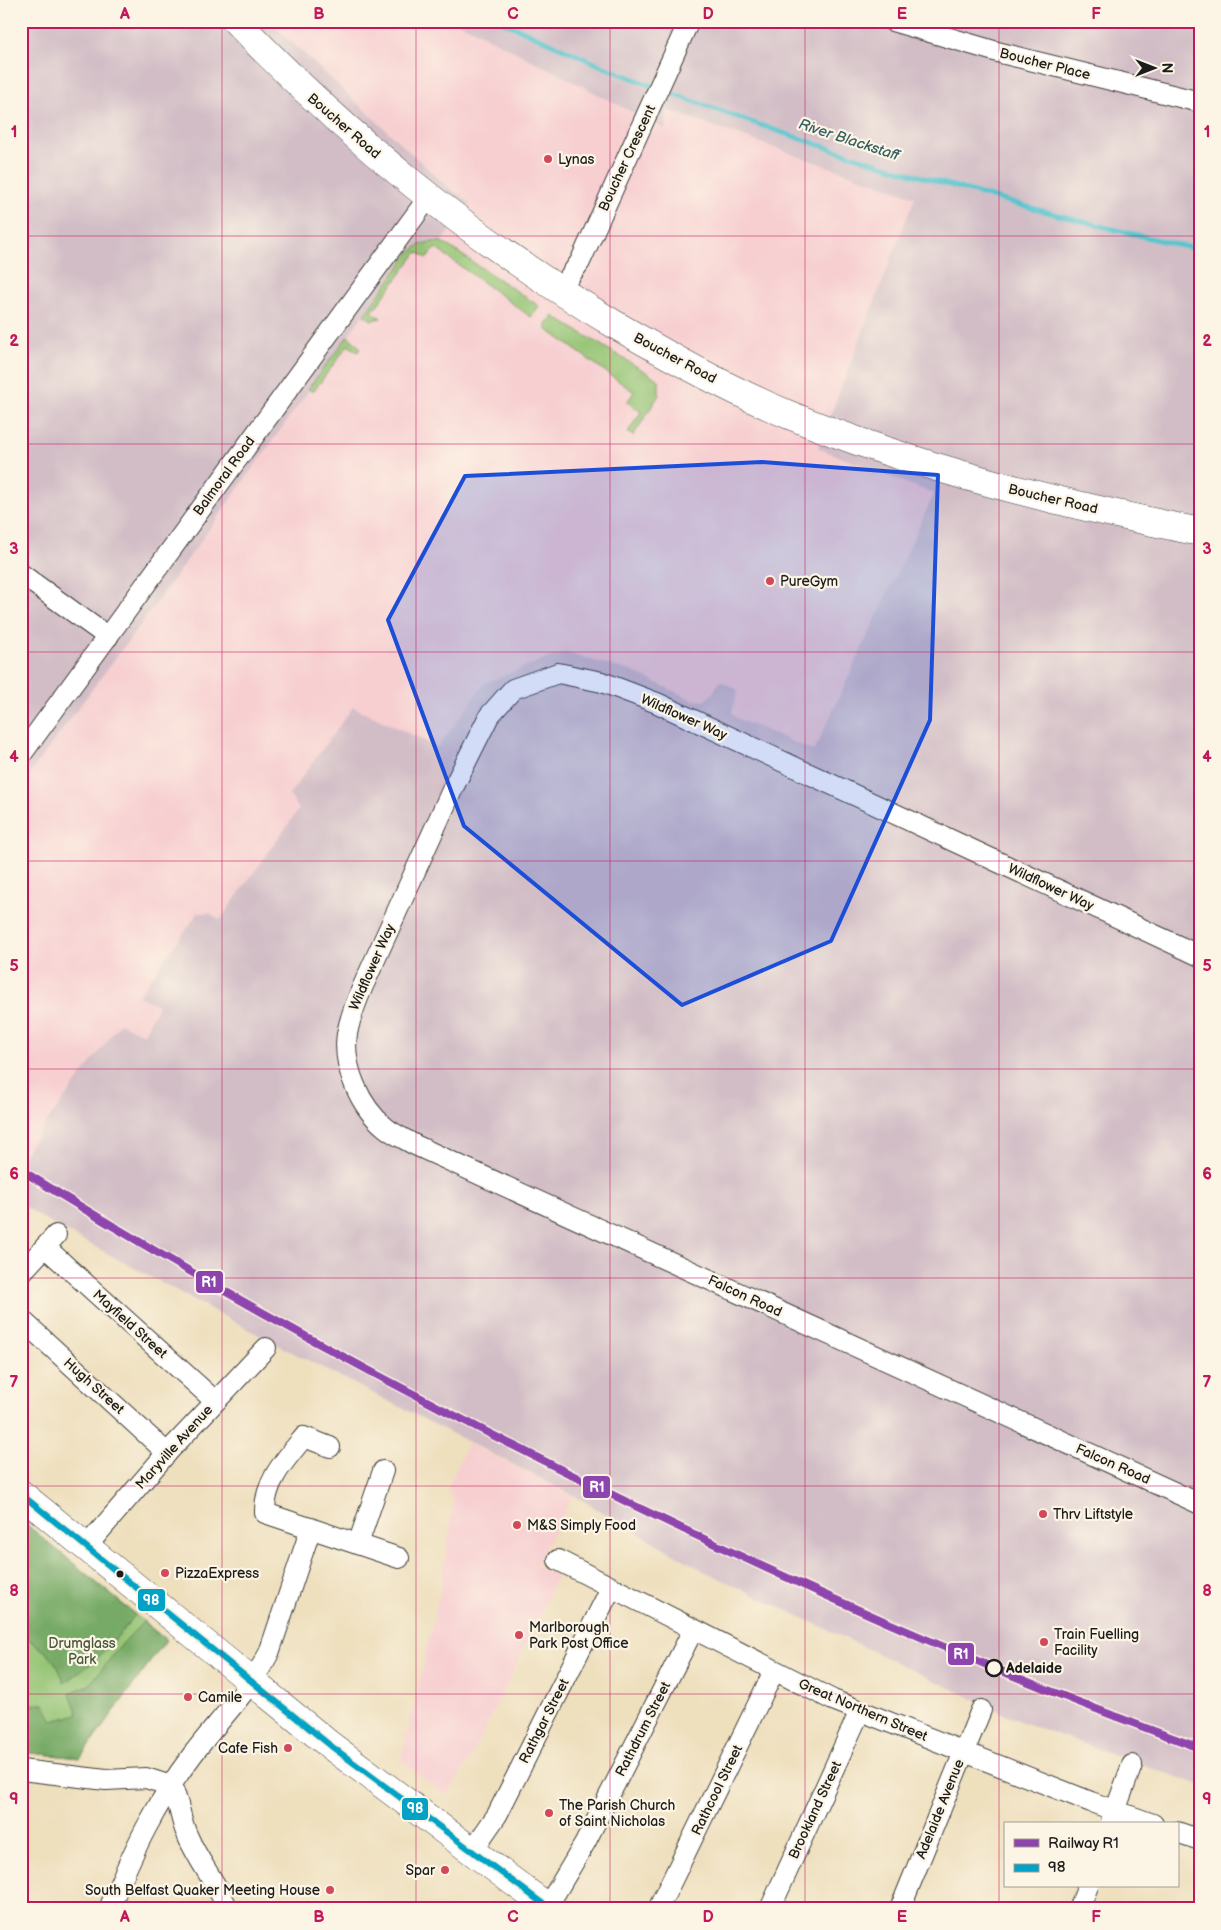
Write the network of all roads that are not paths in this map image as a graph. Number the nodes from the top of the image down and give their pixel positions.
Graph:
1 (236, 21) edge
2 (689, 21) edge
3 (892, 21) edge
4 (1200, 102) edge
5 (428, 198) junction
6 (559, 290) junction
7 (1200, 532) edge
8 (21, 574) edge
9 (108, 637) junction
10 (21, 756) edge
11 (1200, 956) edge
12 (347, 1036) joint
13 (21, 1273) edge
14 (21, 1319) edge
15 (266, 1348) dead end
16 (215, 1401) junction
17 (330, 1448) dead end
18 (168, 1453) junction
19 (382, 1471) dead end
20 (21, 1494) edge
21 (1200, 1504) edge
22 (311, 1528) junction
23 (358, 1544) junction
24 (85, 1548) junction
25 (399, 1558) dead end
26 (558, 1560) dead end
27 (611, 1588) junction
28 (693, 1630) junction
29 (774, 1671) junction
30 (253, 1681) junction
31 (982, 1710) dead end
32 (860, 1711) junction
33 (963, 1752) junction
34 (1132, 1765) dead end
35 (21, 1770) edge
36 (171, 1786) junction
37 (1112, 1817) edge
38 (1141, 1822) edge
39 (1178, 1832) edge
40 (1200, 1840) edge
41 (472, 1851) junction
42 (1087, 1888) edge
43 (548, 1908) edge
44 (110, 1909) edge
45 (228, 1909) edge
46 (658, 1909) edge
47 (770, 1909) edge
48 (900, 1909) edge
49 (1080, 1909) edge

1 - 5 street, Boucher Road
2 - 6 street, Boucher Crescent
3 - 4 street, Boucher Place
5 - 6 street, Boucher Road
5 - 9 street, Balmoral Road
6 - 7 street, Boucher Road
8 - 9 street
9 - 10 street, Balmoral Road
11 - 12 street, Wildflower Way
12 - 21 street, Falcon Road
13 - 16 street, Mayfield Street
14 - 18 street, Hugh Street
15 - 16 street, Maryville Avenue
16 - 18 street, Maryville Avenue
17 - 22 street
18 - 24 street, Maryville Avenue
19 - 23 street
20 - 24 street
22 - 23 street
22 - 30 street
23 - 25 street
24 - 30 street
26 - 27 street, Great Northern Street
27 - 28 street, Great Northern Street
27 - 41 street, Rathgar Street
28 - 29 street, Great Northern Street
28 - 43 street, Rathdrum Street
29 - 32 street, Great Northern Street
29 - 46 street, Rathcool Street
30 - 36 street
30 - 41 street
31 - 33 street, Adelaide Avenue
32 - 33 street, Great Northern Street
32 - 47 street, Brookland Street
33 - 37 street, Great Northern Street
33 - 48 street, Adelaide Avenue
34 - 37 street
35 - 36 street
36 - 44 street
36 - 45 street
37 - 38 street, Great Northern Street
39 - 40 street
41 - 43 street
42 - 49 street

